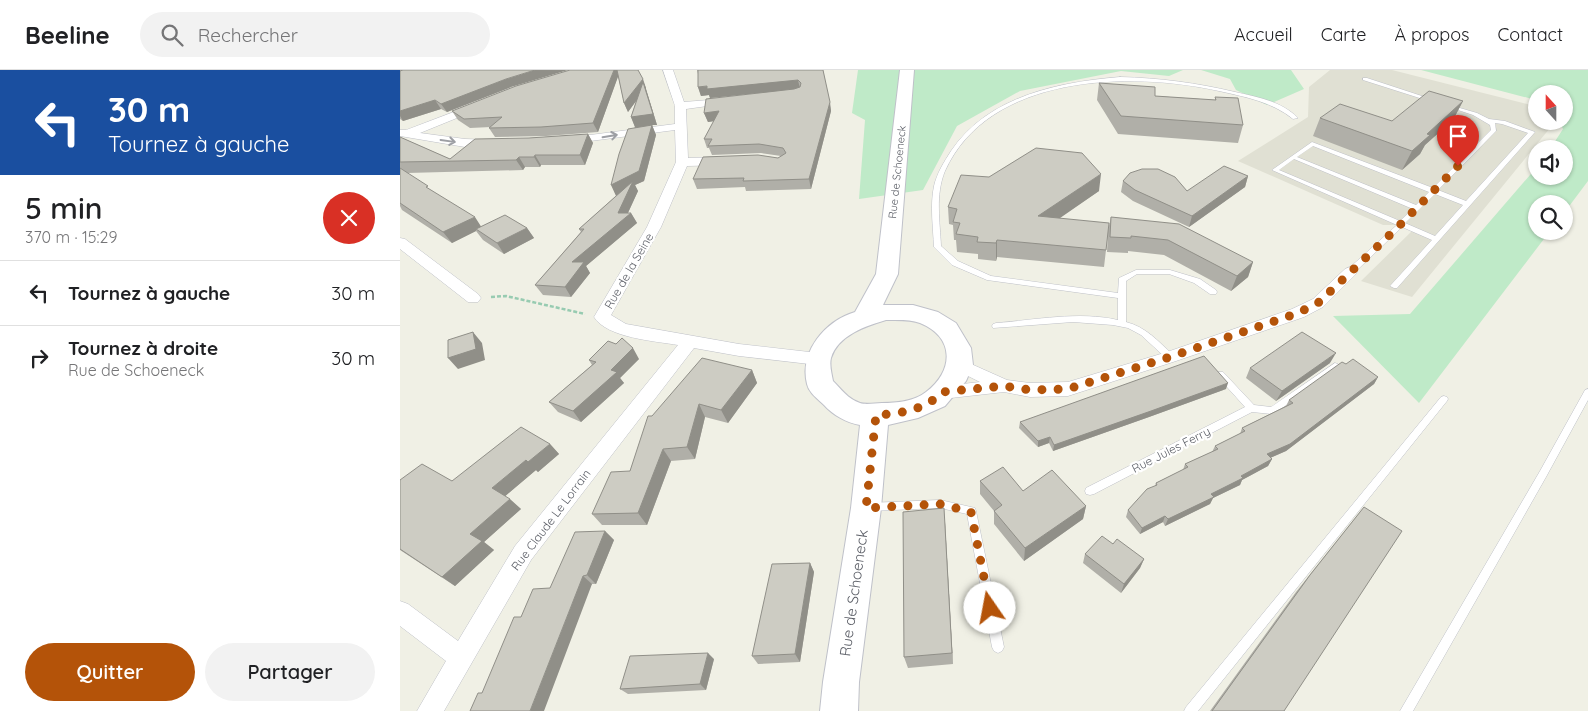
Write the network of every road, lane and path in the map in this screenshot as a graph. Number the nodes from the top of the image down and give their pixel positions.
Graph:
1 (668, 70) edge
2 (907, 70) edge
3 (1365, 79) dead end
4 (738, 99) edge
5 (488, 102) edge
6 (680, 106) junction
7 (1295, 118) dead end
8 (1489, 121) junction
9 (682, 126) junction
10 (402, 134) edge
11 (555, 142) edge
12 (502, 144) edge
13 (1293, 157) junction
14 (741, 160) edge
15 (682, 162) junction
16 (1434, 190) junction
17 (1467, 204) junction
18 (1417, 208) junction
19 (1401, 224) junction
20 (1436, 239) junction
21 (400, 242) edge
22 (1350, 272) joint
23 (887, 274) junction
24 (1394, 286) dead end
25 (1213, 292) dead end
26 (1122, 296) junction
27 (473, 298) joint
28 (913, 313) junction
29 (602, 317) junction
30 (862, 318) junction
31 (1122, 323) junction
32 (996, 326) dead end
33 (690, 342) junction
34 (1170, 357) junction
35 (818, 359) junction
36 (960, 365) junction
37 (1336, 366) edge
38 (1214, 368) edge
39 (1004, 386) junction
40 (942, 392) junction
41 (1588, 392) edge
42 (1444, 399) dead end
43 (1251, 408) junction
44 (876, 415) junction
45 (1090, 491) dead end
46 (866, 508) junction
47 (400, 612) edge
48 (998, 647) dead end
49 (461, 657) junction
50 (430, 711) edge
51 (839, 711) edge
52 (1190, 711) edge
53 (1406, 711) edge

1 - 6 street, Rue de la Seine
2 - 23 main road, Rue de Schoeneck
3 - 8 lane
4 - 6 street
5 - 10 street
6 - 9 street, Rue de la Seine
7 - 26 lane
8 - 16 lane
8 - 17 lane
11 -> 9 street
9 - 15 street, Rue de la Seine
10 -> 12 street
13 - 16 lane
13 - 18 lane
13 - 19 lane
14 - 15 street
15 - 29 street, Rue de la Seine
16 - 17 lane
16 - 18 lane
17 - 20 lane
18 - 19 lane
19 - 20 lane
19 - 22 lane
20 - 24 lane
21 - 27 street
22 - 34 street
23 - 28 main road, Rue de Schoeneck
23 - 30 main road, Rue de Schoeneck
25 - 26 lane
26 - 31 lane
27 - 29 path
28 - 30 main road
28 - 36 main road
29 - 33 street, Rue de la Seine
30 - 35 main road
31 - 32 lane
31 - 34 lane
33 - 35 street, Rue de la Seine
33 - 49 street, Rue Claude Le Lorrain
34 - 39 street
35 - 44 main road
36 - 39 street
36 - 40 main road
37 - 43 lane, Rue Jules Ferry
38 - 43 lane
39 - 40 street
40 - 44 main road
41 - 53 lane
42 - 52 lane
43 - 45 lane, Rue Jules Ferry
44 - 46 main road, Rue de Schoeneck
46 - 48 lane
46 - 51 main road, Rue de Schoeneck
47 - 49 street
49 - 50 street, Rue Claude Le Lorrain

